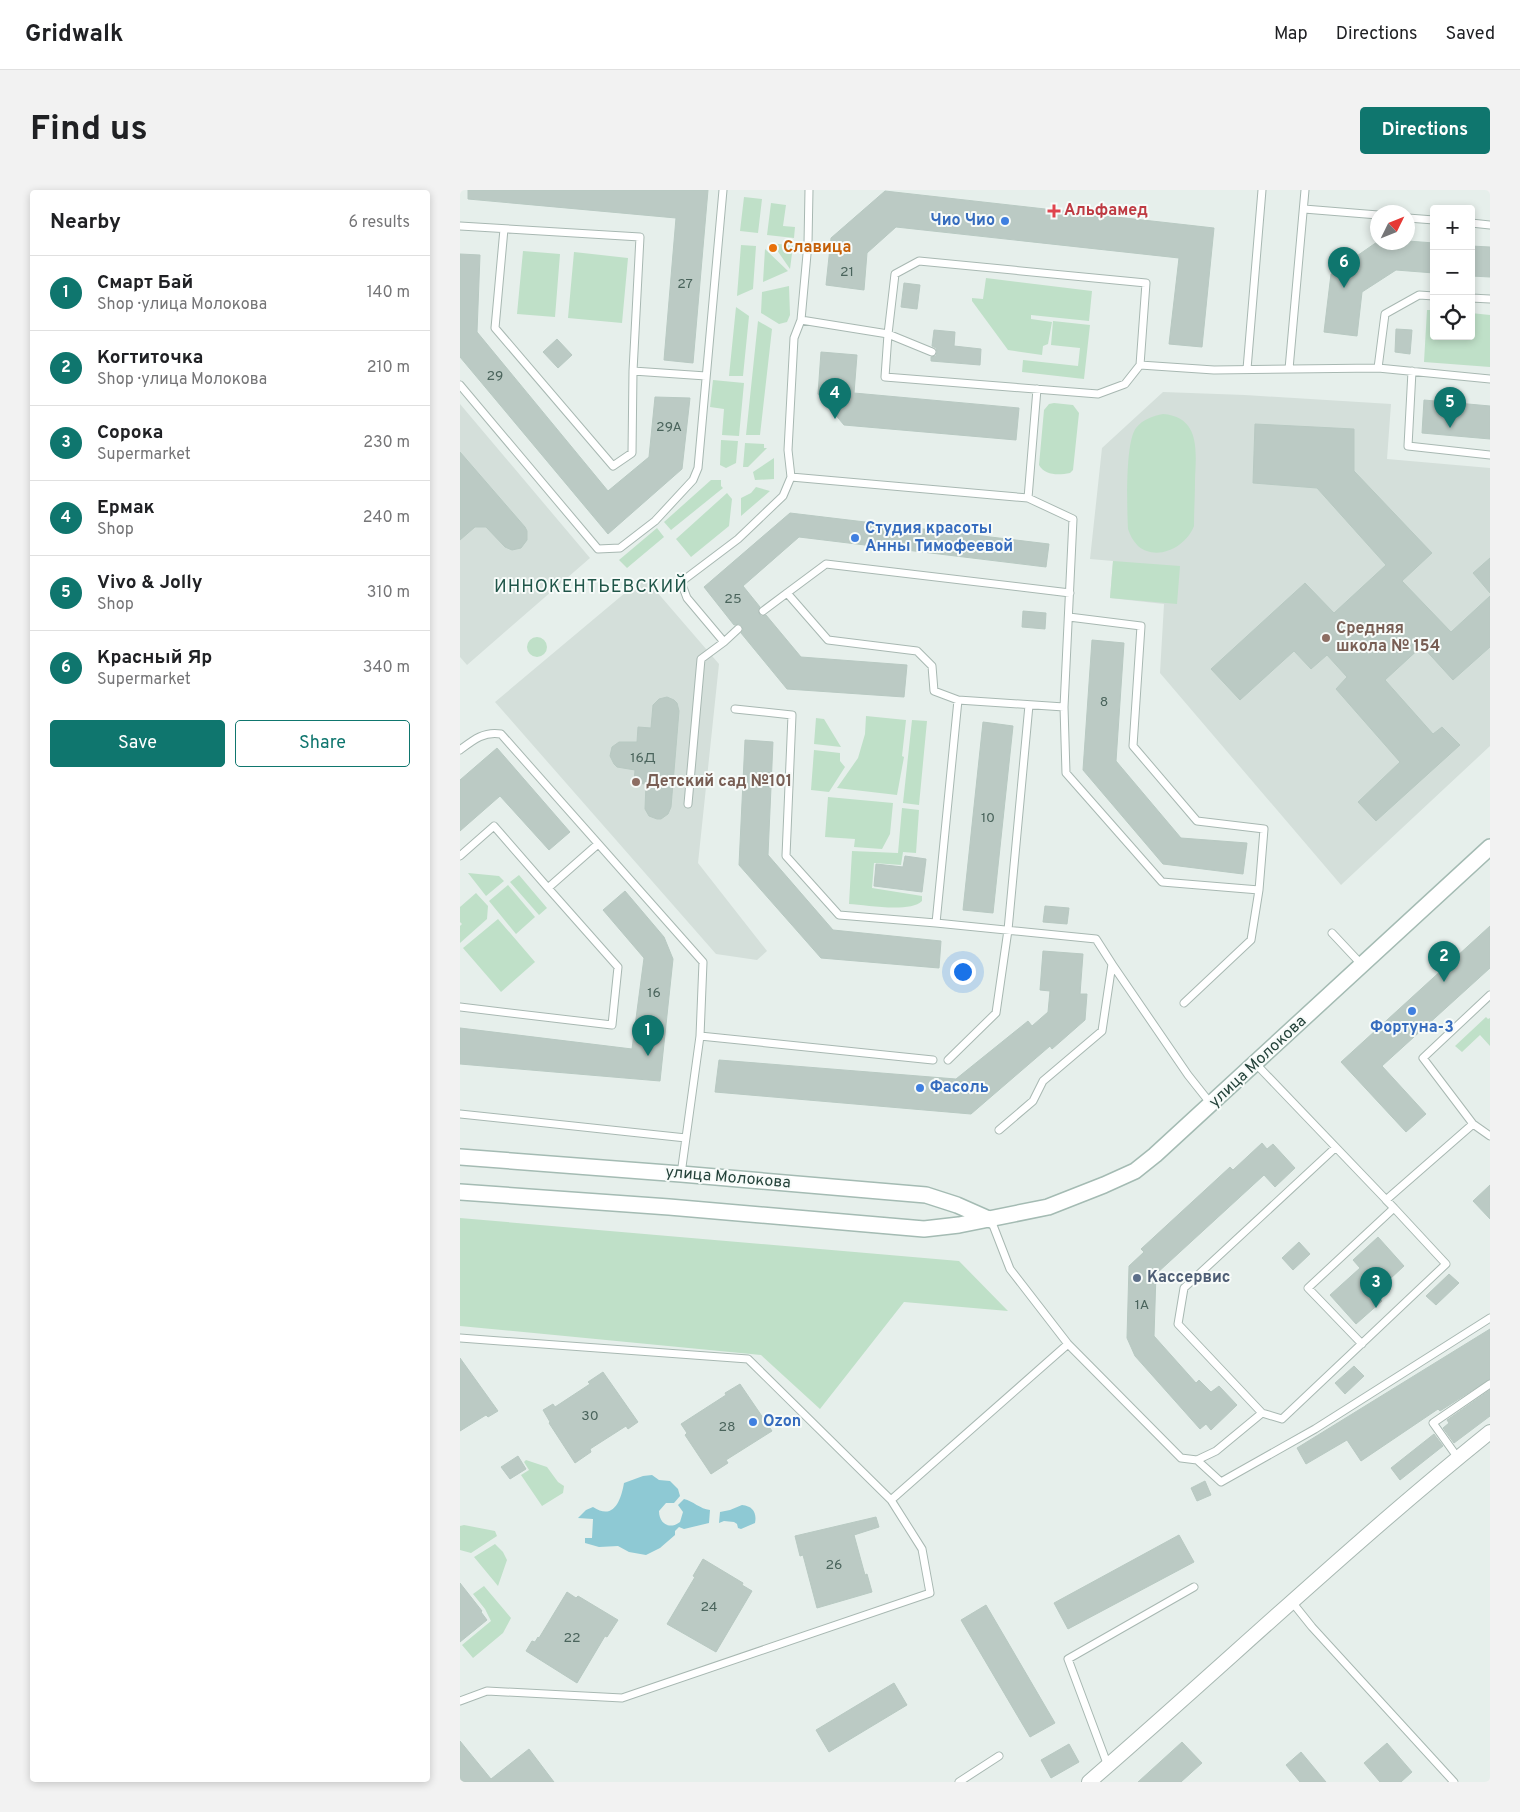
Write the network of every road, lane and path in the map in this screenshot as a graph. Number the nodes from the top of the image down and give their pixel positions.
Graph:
1 (723, 190) edge
2 (810, 190) edge
3 (1262, 190) edge
4 (1305, 190) edge
5 (1304, 209) junction
6 (1370, 214) edge
7 (1415, 219) edge
8 (1430, 220) edge
9 (1475, 223) edge
10 (1490, 225) edge
11 (460, 226) edge
12 (504, 229) junction
13 (1430, 296) edge
14 (1475, 298) edge
15 (1490, 299) edge
16 (801, 320) junction
17 (888, 334) junction
18 (932, 352) dead end
19 (1140, 365) junction
20 (1378, 368) junction
21 (1247, 369) junction
22 (1289, 369) junction
23 (633, 371) junction
24 (1412, 371) junction
25 (706, 376) junction
26 (1490, 379) edge
27 (460, 386) edge
28 (1037, 389) junction
29 (1490, 455) edge
30 (791, 477) junction
31 (1028, 498) junction
32 (787, 593) junction
33 (1070, 593) junction
34 (762, 611) dead end
35 (1069, 617) junction
36 (738, 629) dead end
37 (724, 642) junction
38 (958, 700) junction
39 (1029, 705) junction
40 (1064, 707) junction
41 (735, 709) dead end
42 (460, 750) edge
43 (688, 804) dead end
44 (598, 844) junction
45 (1490, 847) edge
46 (460, 856) edge
47 (548, 888) junction
48 (1259, 890) junction
49 (936, 923) junction
50 (1008, 930) junction
51 (1332, 933) dead end
52 (1112, 964) junction
53 (1362, 966) junction
54 (1490, 995) edge
55 (1184, 1003) dead end
56 (460, 1007) edge
57 (700, 1036) junction
58 (934, 1060) dead end
59 (948, 1060) dead end
60 (1256, 1064) junction
61 (1212, 1104) junction
62 (460, 1114) edge
63 (1473, 1124) junction
64 (999, 1130) dead end
65 (1490, 1136) edge
66 (686, 1138) junction
67 (1335, 1148) junction
68 (460, 1157) edge
69 (681, 1174) junction
70 (460, 1192) edge
71 (1386, 1200) junction
72 (1394, 1208) junction
73 (991, 1220) junction
74 (1490, 1318) edge
75 (460, 1338) edge
76 (1068, 1344) junction
77 (1362, 1344) junction
78 (1490, 1384) edge
79 (1262, 1413) junction
80 (1490, 1432) edge
81 (1458, 1458) junction
82 (1198, 1460) junction
83 (891, 1500) junction
84 (1194, 1586) dead end
85 (1292, 1602) junction
86 (460, 1702) edge
87 (999, 1756) dead end
88 (1108, 1766) junction
89 (959, 1782) edge
90 (1089, 1782) edge
91 (1454, 1782) edge

1 - 25 lane
2 - 16 lane
3 - 21 lane
4 - 5 lane
5 - 6 lane
5 - 22 lane
7 - 8 lane
9 - 10 lane
11 - 12 lane
12 - 23 lane
12 - 23 lane
13 - 20 lane
14 - 15 lane
16 - 17 lane
16 - 30 lane
17 - 18 lane
17 - 19 lane
17 - 28 lane
19 - 21 lane
19 - 28 lane
20 - 22 lane
20 - 24 lane
21 - 22 lane
23 - 25 lane
24 - 26 lane
24 - 29 lane
25 - 27 lane
28 - 31 lane
30 - 31 lane
30 - 37 lane
31 - 33 lane
32 - 33 lane
32 - 34 lane
32 - 38 lane
33 - 35 lane
35 - 40 lane
35 - 48 lane
36 - 37 lane
37 - 43 lane
38 - 39 lane
38 - 49 lane
39 - 40 lane
39 - 50 lane
40 - 48 lane
41 - 49 lane
42 - 44 lane
44 - 47 lane
44 - 57 lane
45 - 53 street, улица Молокова
46 - 47 lane
47 - 56 lane
48 - 55 lane
49 - 50 lane
50 - 52 lane
50 - 59 lane
51 - 53 lane
52 - 61 lane
52 - 64 lane
53 - 60 street, улица Молокова
54 - 63 lane
57 - 58 lane
57 - 66 lane
60 - 61 street, улица Молокова
60 - 67 lane
61 - 73 street, улица Молокова
62 - 66 lane
63 - 65 lane
63 - 71 lane
66 - 69 lane
67 - 71 lane
67 - 79 lane
68 - 69 street, улица Молокова
69 - 73 street, улица Молокова
70 - 73 street, улица Молокова
71 - 72 lane
72 - 77 lane
72 - 77 lane
73 - 76 lane
74 - 82 lane
75 - 83 lane
76 - 82 lane
76 - 83 lane
77 - 79 lane
78 - 81 lane
79 - 82 lane
80 - 81 street
81 - 85 street
83 - 86 lane
84 - 88 lane
85 - 88 street
85 - 91 lane
87 - 89 lane
88 - 90 street

